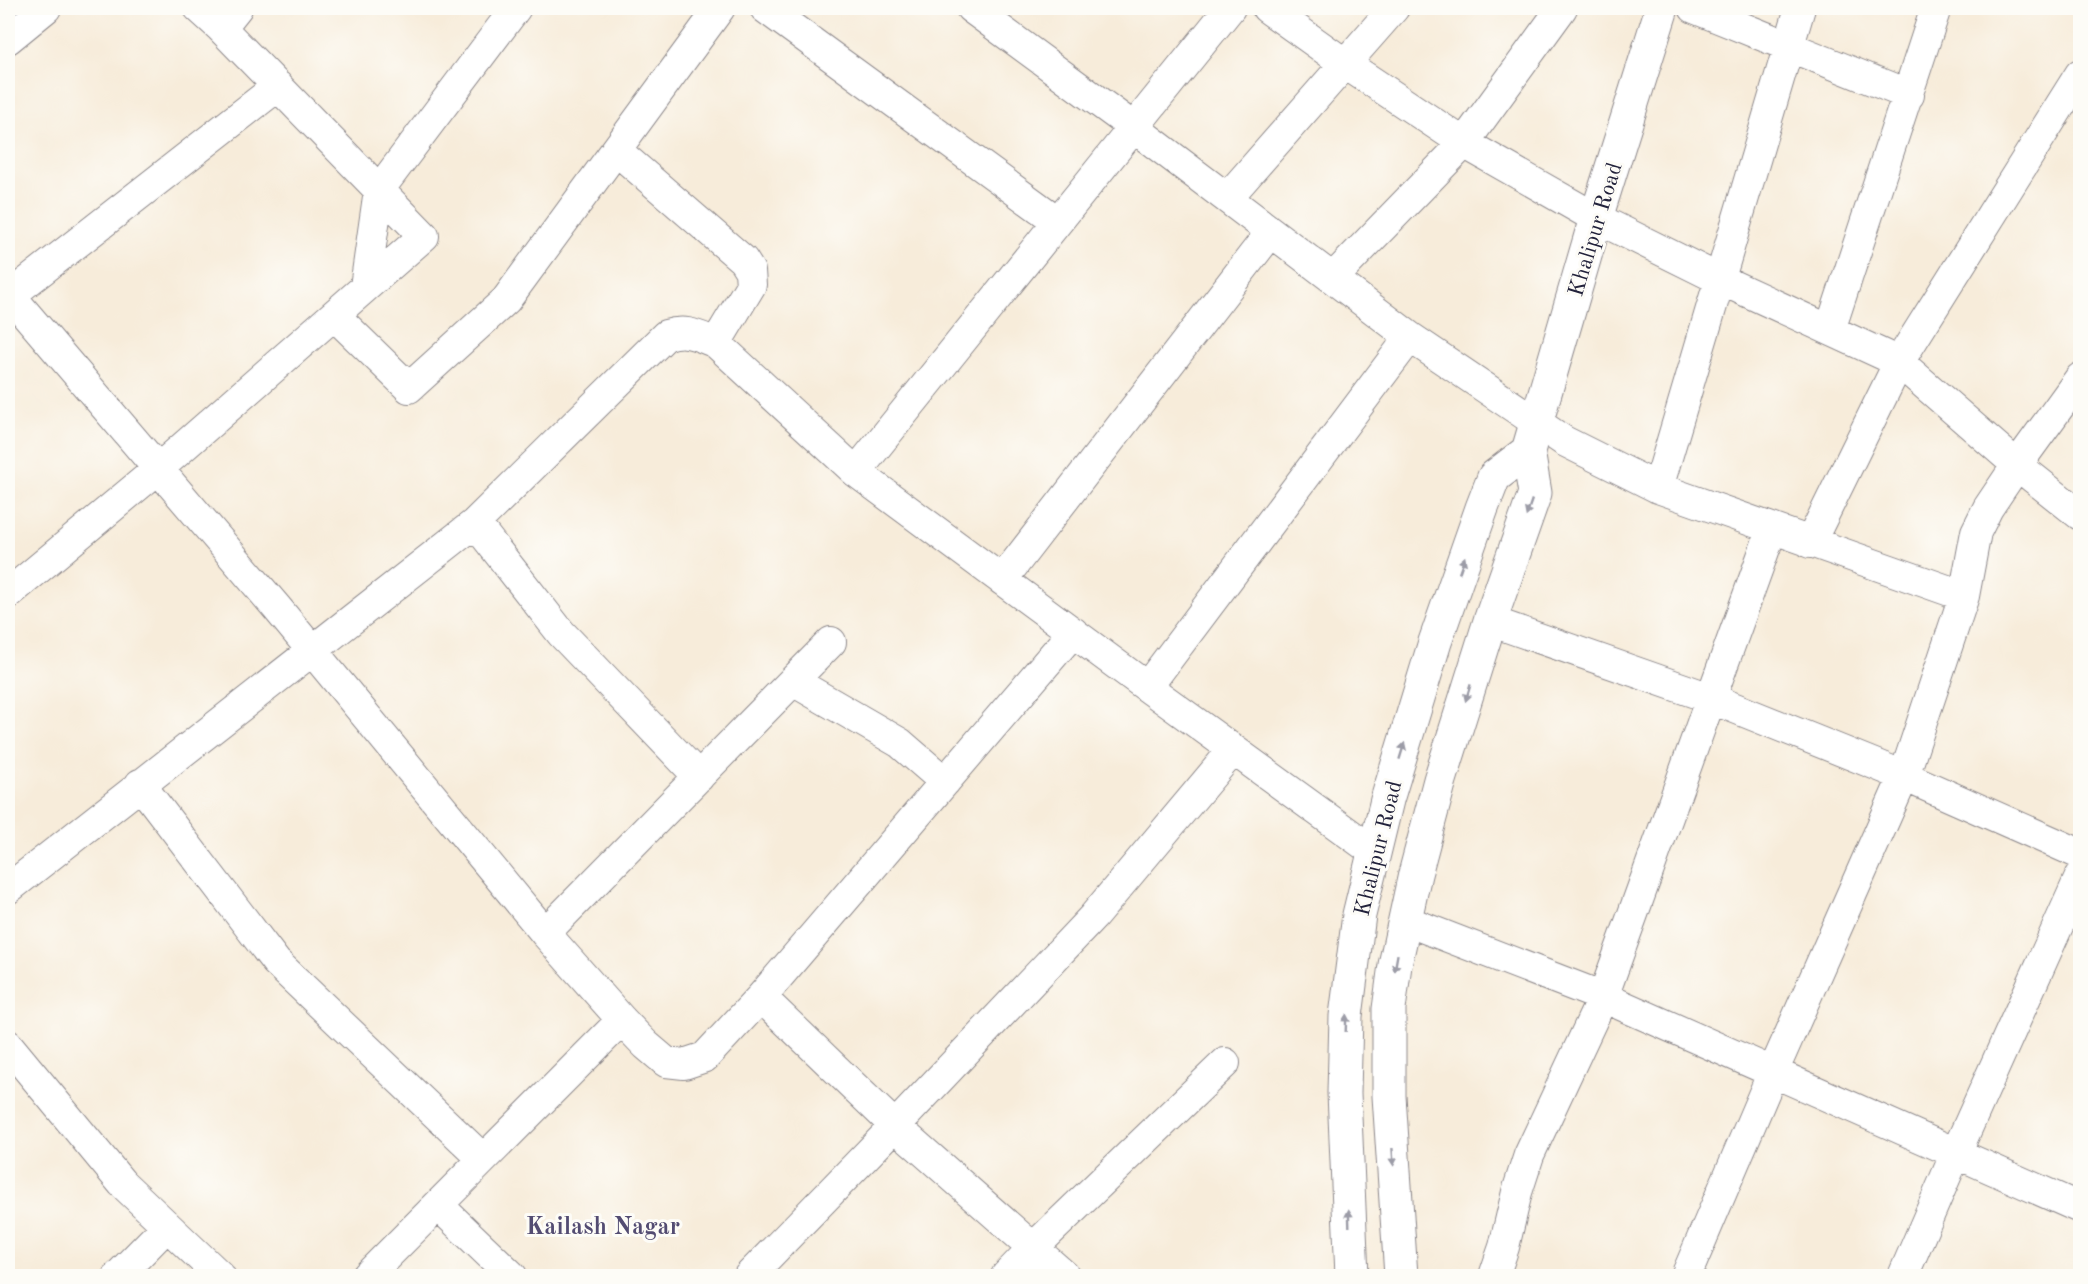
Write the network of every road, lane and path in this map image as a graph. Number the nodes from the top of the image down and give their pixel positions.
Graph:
1 (46, 8) edge
2 (199, 8) edge
3 (516, 8) edge
4 (720, 8) edge
5 (765, 8) edge
6 (971, 8) edge
7 (1230, 8) edge
8 (1267, 8) edge
9 (1394, 8) edge
10 (1562, 8) edge
11 (1662, 8) edge
12 (1694, 8) edge
13 (1800, 8) edge
14 (1936, 8) edge
15 (229, 18) edge
16 (8, 39) edge
17 (1788, 46) junction
18 (1344, 63) junction
19 (2080, 74) edge
20 (278, 86) junction
21 (1909, 95) junction
22 (1133, 127) junction
23 (1464, 143) junction
24 (616, 150) junction
25 (380, 190) junction
26 (1227, 198) junction
27 (1596, 218) junction
28 (1057, 221) junction
29 (1271, 232) junction
30 (1333, 278) junction
31 (1719, 279) junction
32 (365, 287) junction
33 (8, 295) edge
34 (334, 315) junction
35 (1830, 330) junction
36 (1410, 337) junction
37 (716, 343) junction
38 (1899, 362) junction
39 (2080, 378) edge
40 (1532, 436) junction
41 (2017, 465) junction
42 (158, 469) junction
43 (856, 471) junction
44 (1658, 488) junction
45 (2080, 515) edge
46 (475, 523) junction
47 (1772, 529) junction
48 (1810, 543) junction
49 (1002, 580) junction
50 (8, 594) edge
51 (1964, 596) junction
52 (1490, 621) junction
53 (1073, 632) junction
54 (831, 642) dead end
55 (312, 650) junction
56 (793, 681) junction
57 (1147, 687) junction
58 (1710, 698) junction
59 (1233, 750) junction
60 (1904, 776) junction
61 (699, 777) junction
62 (945, 782) junction
63 (140, 784) junction
64 (1373, 851) junction
65 (2080, 854) edge
66 (1415, 874) junction
67 (2080, 878) edge
68 (8, 890) edge
69 (1404, 920) junction
70 (545, 933) junction
71 (761, 997) junction
72 (1603, 997) junction
73 (622, 1020) junction
74 (8, 1045) edge
75 (1225, 1063) dead end
76 (1773, 1072) junction
77 (895, 1126) junction
78 (1956, 1153) junction
79 (483, 1159) junction
80 (438, 1205) junction
81 (2080, 1208) edge
82 (167, 1226) junction
83 (1033, 1248) junction
84 (118, 1276) edge
85 (220, 1276) edge
86 (367, 1276) edge
87 (512, 1276) edge
88 (749, 1276) edge
89 (1006, 1276) edge
90 (1065, 1276) edge
91 (1352, 1276) edge
92 (1401, 1276) edge
93 (1494, 1276) edge
94 (1686, 1276) edge
95 (1903, 1276) edge

1 - 16 street
2 - 15 street
3 - 25 street
4 - 24 street
5 - 28 street
6 - 22 street
7 - 22 street
8 - 18 street
9 - 18 street
10 - 23 street
11 - 27 street, Khalipur Road
12 - 17 street
13 - 17 street
14 - 21 street
15 - 20 street
17 - 21 street
17 - 31 street
18 - 23 street
18 - 26 street
19 - 38 street
20 - 25 street
20 - 33 street
21 - 35 street
22 - 26 street
22 - 28 street
23 - 27 street
23 - 30 street
24 - 34 street
24 - 37 street
25 - 32 street
25 - 32 street
26 - 29 street
27 - 31 street
27 - 40 street, Khalipur Road
28 - 43 street
29 - 30 street
29 - 49 street
30 - 36 street
31 - 35 street
31 - 44 street
32 - 34 street
33 - 42 street
34 - 42 street
35 - 38 street
36 - 40 street
36 - 57 street
37 - 43 street
37 - 46 street
38 - 41 street
38 - 48 street
39 - 41 street
40 - 44 street
40 -> 52 street, Khalipur Road
64 -> 40 street, Khalipur Road
41 - 45 street
41 - 51 street
42 - 50 street
42 - 55 street
43 - 49 street
44 - 47 street
46 - 55 street
46 - 61 street
47 - 48 street
47 - 58 street
48 - 51 street
49 - 53 street
51 - 60 street
52 - 58 street
52 -> 66 street, Khalipur Road
53 - 57 street
53 - 62 street
54 - 56 street
55 - 63 street
55 - 70 street
56 - 61 street
56 - 62 street
57 - 59 street
58 - 60 street
58 - 72 street
59 - 64 street
59 - 77 street
60 - 65 street
60 - 76 street
61 - 70 street
62 - 71 street
63 - 68 street
63 - 79 street
64 - 66 street
91 -> 64 street, Khalipur Road
66 - 69 street, Khalipur Road
67 - 78 street
69 - 72 street
69 -> 92 street, Khalipur Road
70 - 73 street
71 - 73 street
71 - 77 street
72 - 76 street
72 - 93 street
73 - 79 street
74 - 82 street
75 - 83 street
76 - 78 street
76 - 94 street
77 - 83 street
77 - 88 street
78 - 81 street
78 - 95 street
79 - 80 street
80 - 86 street
80 - 87 street
82 - 84 street
82 - 85 street
83 - 89 street
83 - 90 street

